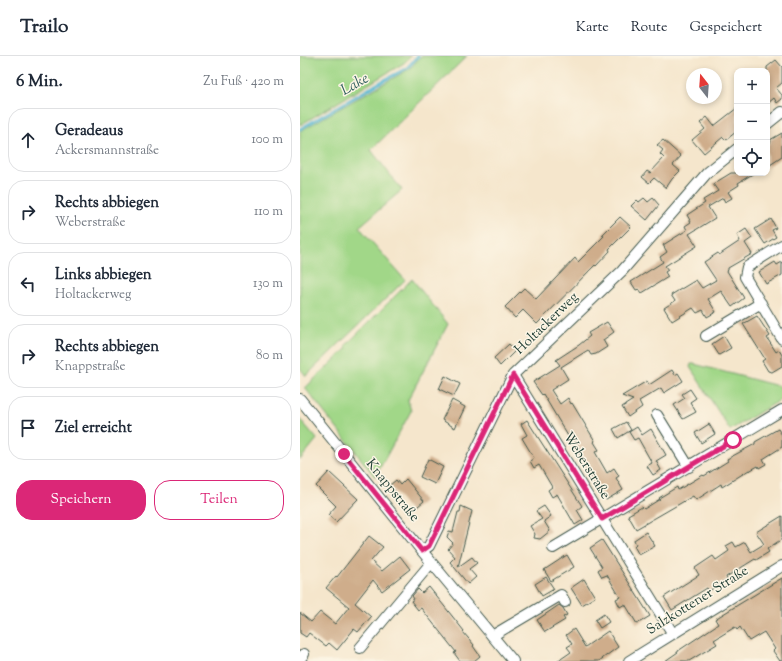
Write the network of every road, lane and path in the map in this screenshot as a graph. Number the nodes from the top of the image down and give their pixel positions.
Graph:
1 (782, 112) edge
2 (770, 122) edge
3 (734, 151) edge
4 (782, 245) edge
5 (761, 304) junction
6 (706, 336) dead end
7 (782, 339) edge
8 (513, 375) junction
9 (300, 399) edge
10 (782, 410) edge
11 (657, 415) dead end
12 (688, 467) junction
13 (602, 519) junction
14 (553, 548) dead end
15 (422, 551) junction
16 (431, 563) junction
17 (782, 566) edge
18 (565, 602) dead end
19 (673, 634) junction
20 (492, 636) junction
21 (360, 648) dead end
22 (513, 661) edge
23 (629, 661) edge

1 - 2 street
3 - 8 street, Holtackerweg
4 - 5 street
5 - 6 street
5 - 7 street
8 - 13 street, Weberstraße
8 - 15 street, Holtackerweg
9 - 15 street, Knappstraße
10 - 12 street
11 - 12 street
12 - 13 street
13 - 14 street
13 - 19 street, Weberstraße
15 - 16 street, Knappstraße
16 - 20 street, Knappstraße
16 - 21 street
17 - 19 street, Salzkottener Straße
18 - 20 street
19 - 23 street, Salzkottener Straße
20 - 22 street, Knappstraße

